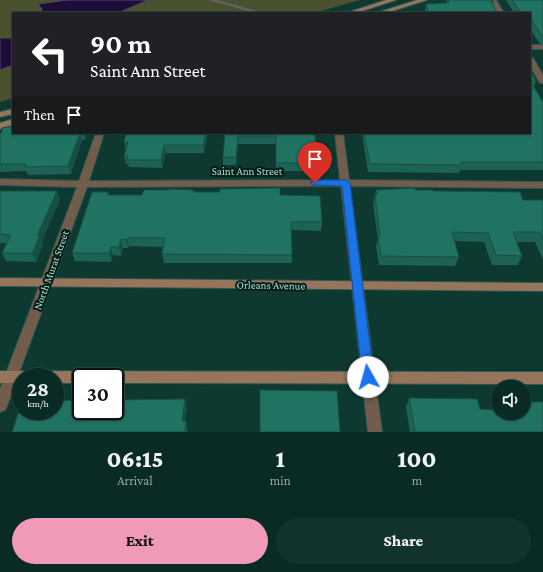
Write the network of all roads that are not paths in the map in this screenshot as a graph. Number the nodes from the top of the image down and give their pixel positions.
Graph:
1 (211, 0) edge
2 (393, 0) edge
3 (424, 0) edge
4 (493, 0) edge
5 (257, 12) edge
6 (352, 12) edge
7 (382, 12) edge
8 (500, 12) edge
9 (531, 47) edge
10 (543, 47) edge
11 (531, 62) edge
12 (543, 81) edge
13 (12, 111) edge
14 (0, 114) edge
15 (12, 122) edge
16 (0, 126) edge
17 (100, 134) edge
18 (339, 134) edge
19 (0, 182) edge
20 (346, 183) junction
21 (83, 184) junction
22 (543, 185) edge
23 (0, 282) edge
24 (46, 282) junction
25 (356, 286) junction
26 (543, 288) edge
27 (6, 377) edge
28 (368, 377) junction
29 (543, 378) edge
30 (0, 406) edge
31 (375, 432) edge

1 - 5 street
2 - 6 street
3 - 7 street
4 - 8 street
9 - 10 street
11 - 12 street
13 - 14 street
15 - 16 street
17 - 21 street, North Murat Street
18 - 20 street
19 - 21 street, Saint Ann Street
20 - 21 street, Saint Ann Street
20 - 22 street, Saint Ann Street
20 - 25 street
21 - 24 street, North Murat Street
23 - 24 street, Orleans Avenue
24 - 25 street, Orleans Avenue
24 - 27 street, North Murat Street
25 - 26 street, Orleans Avenue
25 - 28 street
27 - 28 street
27 - 30 street, North Murat Street
28 - 29 street
28 - 31 street

